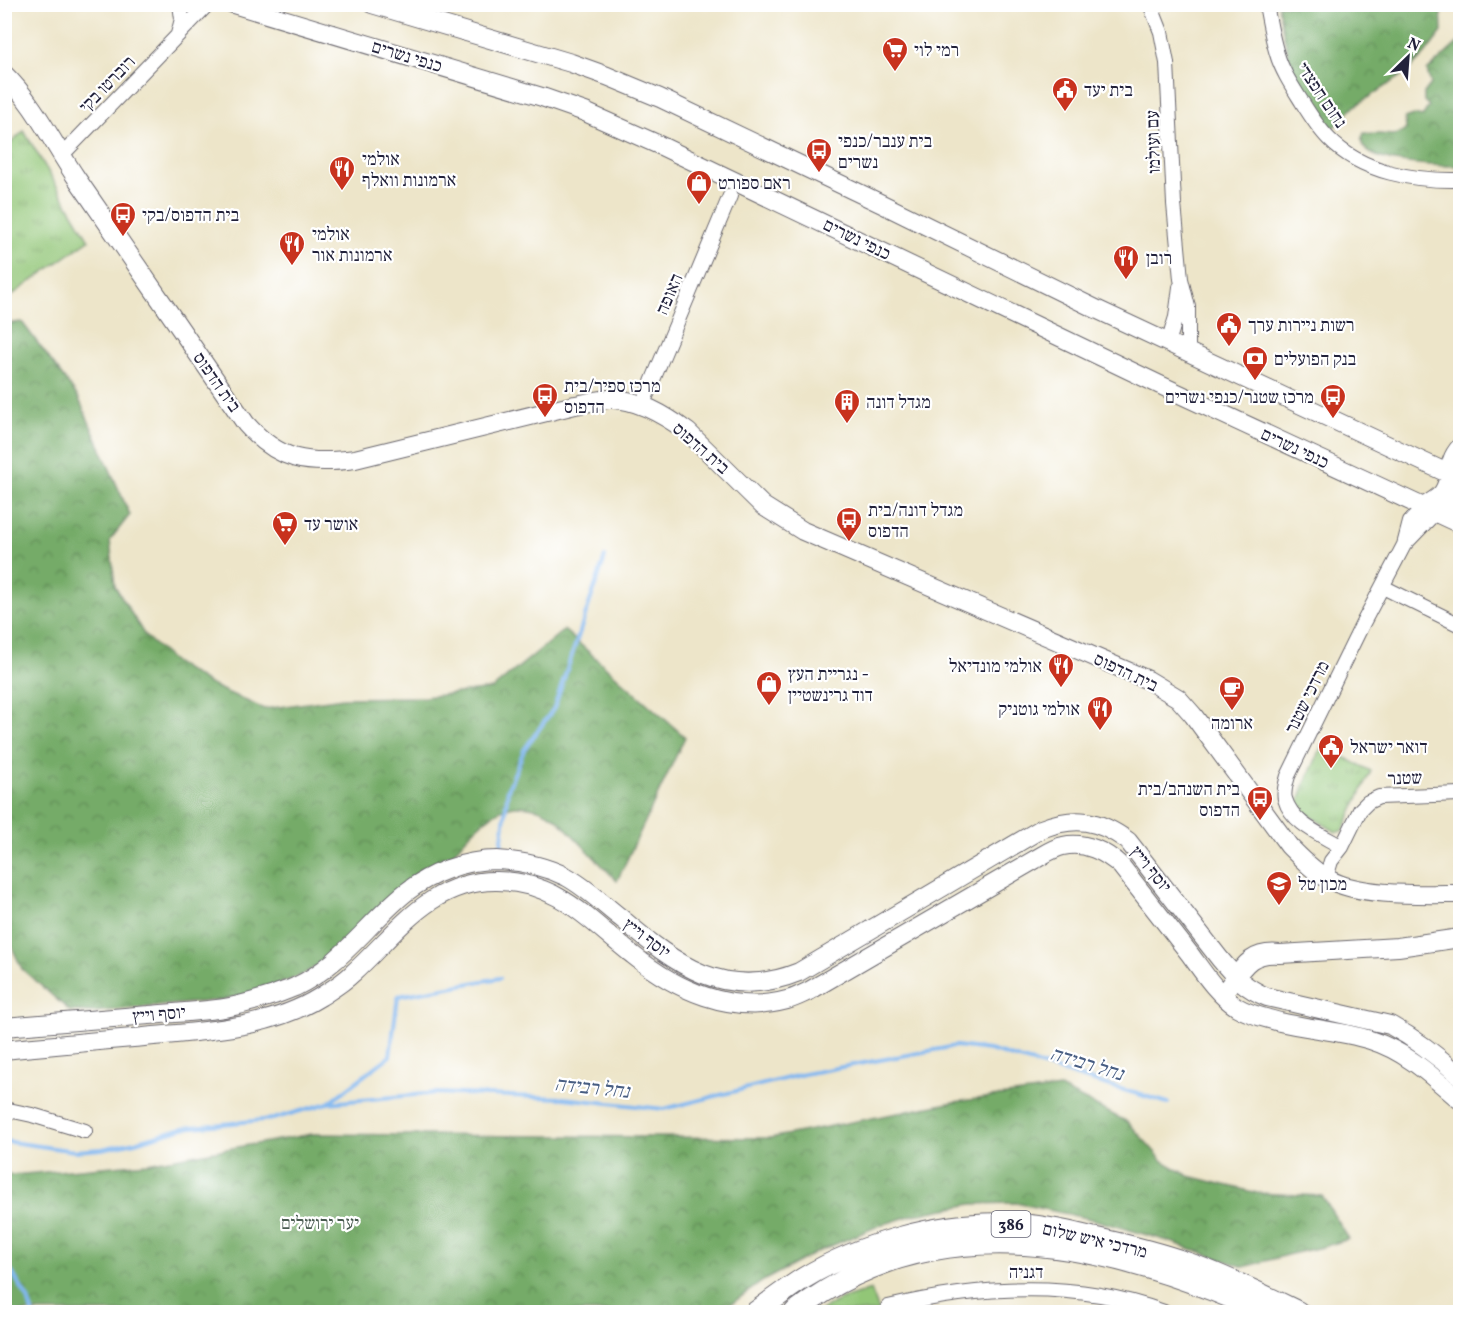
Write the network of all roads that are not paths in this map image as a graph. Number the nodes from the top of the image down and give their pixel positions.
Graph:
1 (180, 4) edge
2 (208, 4) edge
3 (233, 4) edge
4 (372, 4) edge
5 (1150, 4) edge
6 (1266, 4) edge
7 (177, 36) junction
8 (4, 74) edge
9 (61, 156) junction
10 (1461, 180) edge
11 (730, 196) dead end
12 (1181, 279) junction
13 (1168, 343) junction
14 (1191, 354) junction
15 (642, 406) junction
16 (1461, 445) edge
17 (1418, 459) junction
18 (1454, 476) edge
19 (1461, 492) edge
20 (1429, 510) junction
21 (1461, 524) edge
22 (1383, 587) junction
23 (1461, 625) edge
24 (1461, 794) edge
25 (1342, 847) junction
26 (1326, 878) junction
27 (1461, 894) edge
28 (1461, 938) edge
29 (1238, 980) junction
30 (1222, 995) junction
31 (4, 1027) edge
32 (4, 1050) edge
33 (1461, 1076) edge
34 (1461, 1100) edge
35 (4, 1109) edge
36 (86, 1131) dead end
37 (888, 1307) dead end
38 (756, 1312) edge
39 (795, 1312) edge
40 (1164, 1312) edge
41 (1265, 1312) edge
42 (1298, 1312) edge

1 - 7 street
2 - 7 street, רוברטו בקי
3 - 20 street, כנפי נשרים
4 - 13 street
5 - 12 street, עם ועולמו
6 - 10 street, נחום חפצדי
7 - 9 street, רוברטו בקי
8 - 9 street, בית הדפוס
9 - 15 street, בית הדפוס
11 - 15 street, האופה
12 - 13 street, עם ועולמו
12 - 14 street, עם ועולמו
13 - 14 street
14 - 17 street
15 - 26 street, בית הדפוס
16 - 17 street
16 - 18 street
17 - 18 street
18 - 20 street
19 - 20 street
20 - 21 street, כנפי נשרים
20 - 22 street, מרדכי שטנר
22 - 23 street
22 - 25 street, מרדכי שטנר
24 - 25 street, שטנר
25 - 26 street
26 - 27 street, בית הדפוס
28 - 29 street
29 - 30 street
29 - 31 street, יוסף וייץ
29 - 33 street
30 - 32 street, יוסף וייץ
30 - 34 street, יוסף וייץ
35 - 36 street
37 - 40 street, דגניה
38 - 42 main road, מרדכי איש שלום / 386
39 - 41 main road, מרדכי איש שלום / 386

